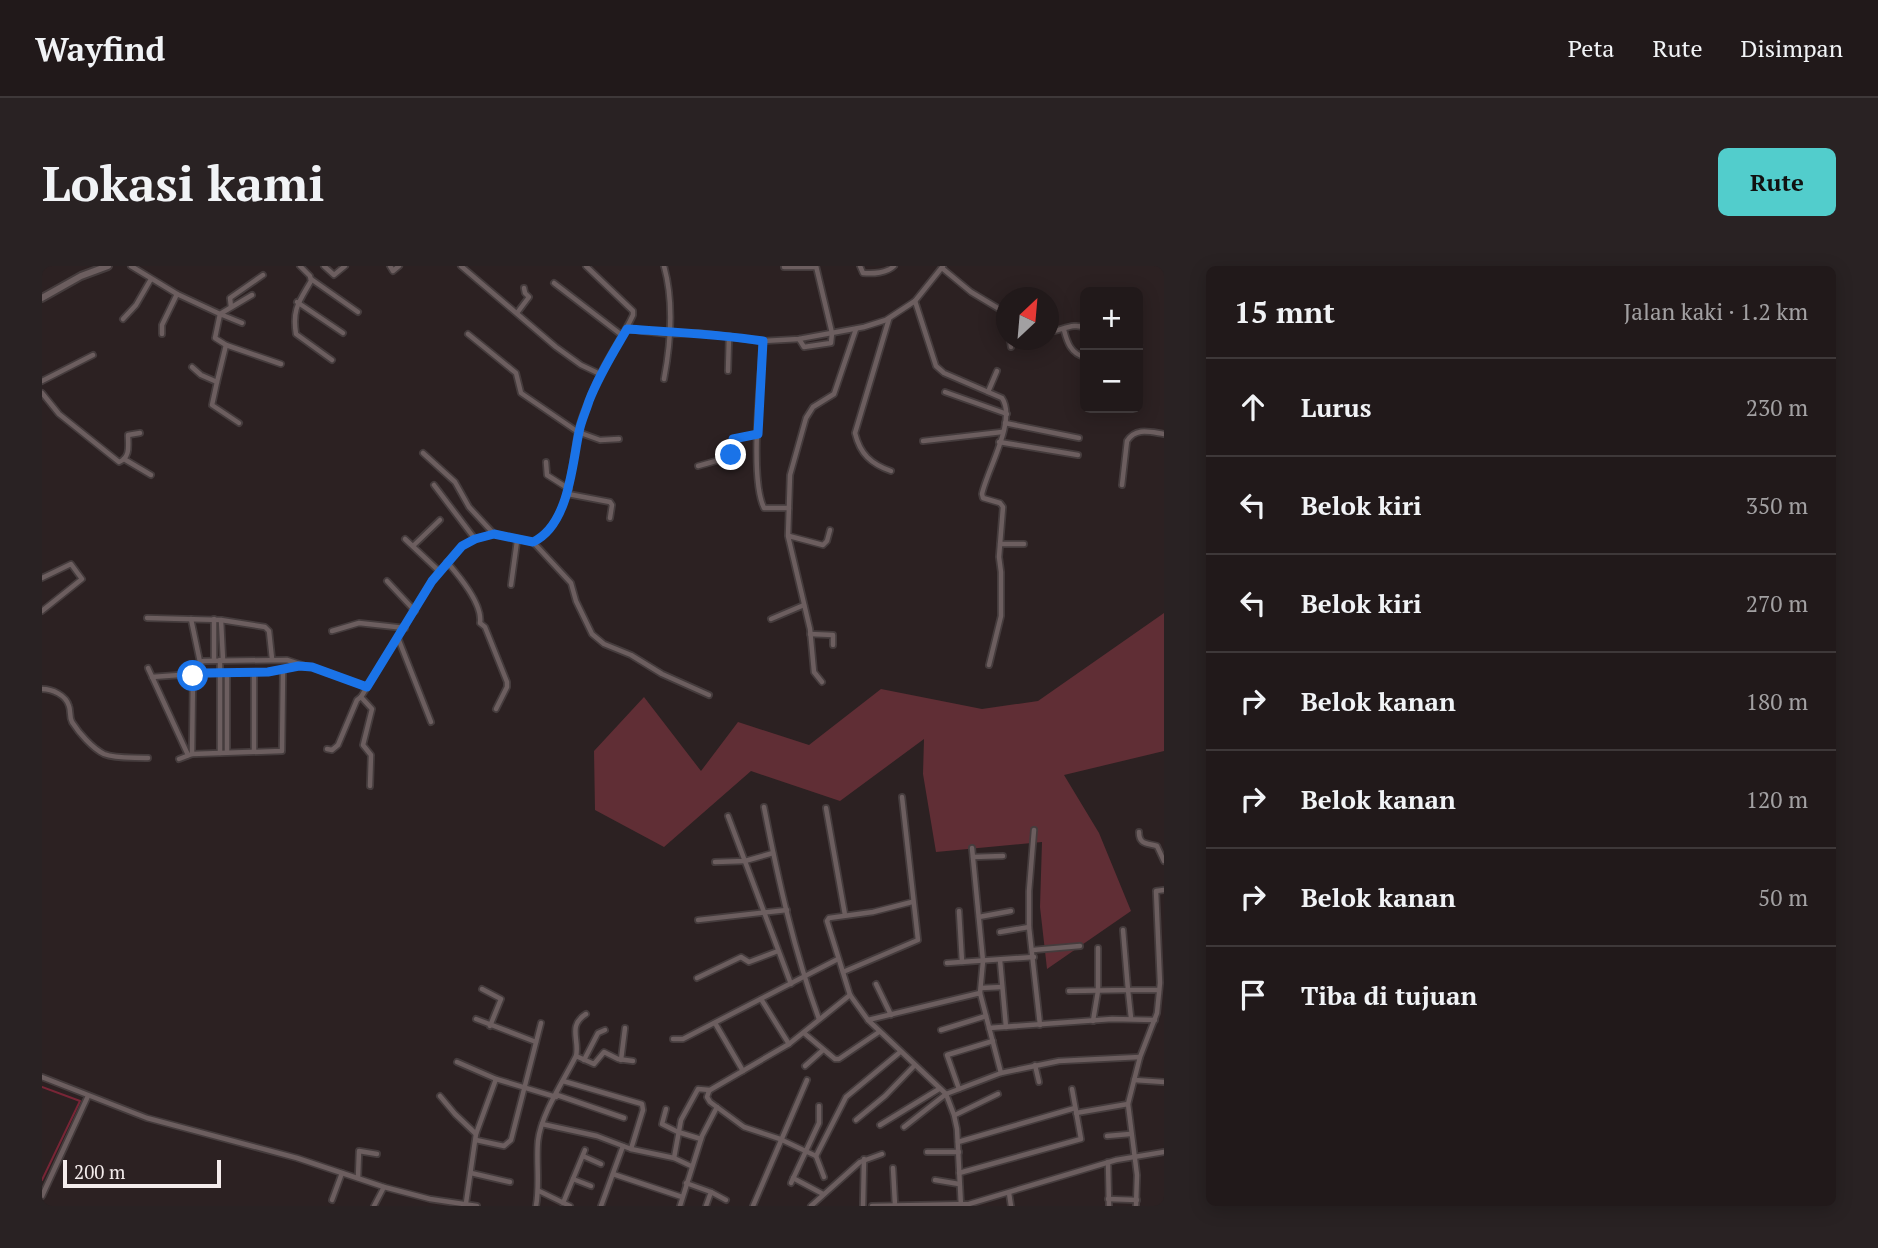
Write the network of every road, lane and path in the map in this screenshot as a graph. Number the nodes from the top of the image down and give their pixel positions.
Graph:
1 (108, 266) edge
2 (131, 266) edge
3 (300, 266) edge
4 (324, 266) edge
5 (345, 266) edge
6 (390, 266) edge
7 (399, 266) edge
8 (461, 266) edge
9 (586, 266) edge
10 (663, 266) edge
11 (816, 266) edge
12 (860, 266) edge
13 (894, 266) edge
14 (784, 267) edge
15 (943, 267) edge
16 (263, 275) dead end
17 (151, 279) junction
18 (311, 279) junction
19 (554, 283) dead end
20 (524, 288) dead end
21 (177, 294) junction
22 (252, 295) dead end
23 (42, 298) edge
24 (915, 301) junction
25 (297, 302) junction
26 (231, 307) junction
27 (996, 307) edge
28 (358, 312) dead end
29 (517, 313) junction
30 (220, 314) junction
31 (890, 318) junction
32 (123, 319) dead end
33 (242, 323) dead end
34 (1080, 326) edge
35 (627, 329) junction
36 (856, 329) junction
37 (1064, 330) junction
38 (1059, 331) edge
39 (343, 333) dead end
40 (832, 333) junction
41 (162, 334) dead end
42 (468, 334) dead end
43 (668, 334) junction
44 (623, 336) junction
45 (729, 336) junction
46 (799, 339) junction
47 (763, 341) junction
48 (226, 345) junction
49 (93, 355) dead end
50 (1080, 356) edge
51 (331, 360) dead end
52 (281, 364) dead end
53 (192, 367) dead end
54 (998, 370) dead end
55 (728, 371) dead end
56 (600, 374) junction
57 (664, 379) dead end
58 (42, 382) edge
59 (217, 382) junction
60 (988, 391) junction
61 (945, 392) dead end
62 (42, 393) edge
63 (1007, 414) junction
64 (239, 423) dead end
65 (1005, 423) junction
66 (579, 432) junction
67 (1002, 432) junction
68 (140, 433) dead end
69 (758, 434) junction
70 (1164, 434) edge
71 (1079, 438) dead end
72 (619, 439) dead end
73 (923, 441) dead end
74 (999, 442) junction
75 (423, 453) dead end
76 (1078, 455) dead end
77 (124, 459) junction
78 (546, 463) dead end
79 (698, 466) dead end
80 (891, 471) dead end
81 (151, 475) dead end
82 (434, 485) dead end
83 (1122, 485) dead end
84 (568, 491) junction
85 (789, 508) junction
86 (610, 517) dead end
87 (440, 520) dead end
88 (830, 530) dead end
89 (494, 534) junction
90 (788, 536) junction
91 (405, 539) dead end
92 (475, 539) junction
93 (517, 541) junction
94 (533, 542) junction
95 (1000, 544) junction
96 (1024, 544) dead end
97 (413, 546) junction
98 (447, 562) junction
99 (439, 571) junction
100 (42, 578) edge
101 (387, 581) dead end
102 (511, 585) dead end
103 (804, 605) junction
104 (42, 611) edge
105 (415, 611) junction
106 (147, 618) dead end
107 (191, 619) junction
108 (214, 619) junction
109 (771, 619) dead end
110 (221, 620) junction
111 (405, 628) junction
112 (332, 631) dead end
113 (810, 634) junction
114 (398, 638) junction
115 (833, 645) dead end
116 (272, 659) junction
117 (219, 660) junction
118 (259, 660) junction
119 (200, 662) junction
120 (989, 665) dead end
121 (148, 667) dead end
122 (307, 667) junction
123 (283, 668) junction
124 (257, 672) junction
125 (203, 673) junction
126 (224, 673) junction
127 (193, 674) junction
128 (152, 677) junction
129 (822, 682) dead end
130 (367, 687) junction
131 (42, 690) edge
132 (709, 695) dead end
133 (361, 697) junction
134 (496, 709) dead end
135 (431, 722) dead end
136 (327, 749) dead end
137 (254, 751) junction
138 (220, 752) junction
139 (227, 752) junction
140 (190, 754) junction
141 (148, 758) dead end
142 (179, 759) dead end
143 (370, 786) dead end
144 (902, 797) dead end
145 (764, 807) dead end
146 (826, 808) dead end
147 (729, 816) dead end
148 (1034, 830) dead end
149 (1139, 832) dead end
150 (972, 848) dead end
151 (773, 853) junction
152 (1003, 856) dead end
153 (973, 857) junction
154 (745, 861) junction
155 (1164, 861) edge
156 (715, 862) dead end
157 (1164, 890) edge
158 (912, 902) junction
159 (787, 910) junction
160 (959, 911) dead end
161 (1011, 911) dead end
162 (764, 914) junction
163 (845, 915) junction
164 (979, 917) junction
165 (698, 920) dead end
166 (1029, 927) junction
167 (1123, 930) dead end
168 (1000, 932) dead end
169 (1080, 946) dead end
170 (1098, 948) dead end
171 (1032, 950) junction
172 (778, 951) junction
173 (1034, 957) junction
174 (838, 959) junction
175 (1000, 960) junction
176 (983, 961) junction
177 (962, 962) junction
178 (947, 963) dead end
179 (843, 972) junction
180 (804, 976) junction
181 (697, 978) dead end
182 (791, 984) junction
183 (876, 984) dead end
184 (1002, 987) junction
185 (482, 989) dead end
186 (1128, 990) junction
187 (1159, 990) junction
188 (981, 991) junction
189 (1069, 991) dead end
190 (1098, 991) junction
191 (850, 995) junction
192 (761, 999) junction
193 (586, 1014) dead end
194 (891, 1015) junction
195 (986, 1016) junction
196 (1131, 1018) junction
197 (476, 1019) dead end
198 (819, 1020) junction
199 (867, 1020) junction
200 (1155, 1020) junction
201 (1093, 1021) junction
202 (541, 1023) dead end
203 (715, 1023) junction
204 (1040, 1025) junction
205 (490, 1026) junction
206 (1006, 1027) junction
207 (625, 1028) dead end
208 (989, 1028) junction
209 (605, 1030) dead end
210 (941, 1030) dead end
211 (879, 1032) junction
212 (804, 1033) junction
213 (673, 1039) dead end
214 (993, 1041) junction
215 (536, 1042) junction
216 (789, 1044) junction
217 (823, 1050) junction
218 (899, 1052) junction
219 (576, 1056) junction
220 (1140, 1057) junction
221 (584, 1060) junction
222 (621, 1060) junction
223 (633, 1060) dead end
224 (457, 1062) dead end
225 (1035, 1065) junction
226 (805, 1066) dead end
227 (914, 1066) junction
228 (743, 1071) junction
229 (1001, 1073) junction
230 (42, 1077) edge
231 (496, 1079) junction
232 (807, 1080) dead end
233 (1134, 1080) junction
234 (563, 1081) junction
235 (1040, 1082) dead end
236 (1164, 1082) edge
237 (524, 1088) junction
238 (939, 1088) junction
239 (959, 1089) junction
240 (1072, 1089) dead end
241 (710, 1090) junction
242 (946, 1094) junction
243 (998, 1094) dead end
244 (88, 1096) junction
245 (440, 1096) dead end
246 (556, 1096) junction
247 (1128, 1104) junction
248 (819, 1106) dead end
249 (717, 1107) junction
250 (666, 1109) dead end
251 (1076, 1111) junction
252 (954, 1115) junction
253 (624, 1118) dead end
254 (856, 1120) dead end
255 (542, 1124) junction
256 (880, 1125) dead end
257 (904, 1126) dead end
258 (678, 1132) junction
259 (1130, 1134) junction
260 (1107, 1136) dead end
261 (476, 1137) junction
262 (701, 1139) junction
263 (780, 1139) junction
264 (958, 1142) junction
265 (623, 1146) junction
266 (631, 1149) junction
267 (585, 1150) dead end
268 (806, 1151) junction
269 (927, 1152) dead end
270 (959, 1152) junction
271 (1164, 1152) edge
272 (377, 1154) dead end
273 (882, 1154) dead end
274 (1134, 1155) junction
275 (583, 1156) junction
276 (816, 1156) junction
277 (674, 1158) junction
278 (864, 1159) junction
279 (1108, 1162) junction
280 (601, 1164) dead end
281 (691, 1166) junction
282 (893, 1168) dead end
283 (342, 1173) junction
284 (471, 1173) junction
285 (959, 1173) junction
286 (612, 1174) junction
287 (824, 1177) dead end
288 (358, 1178) junction
289 (573, 1178) junction
290 (935, 1180) dead end
291 (510, 1182) dead end
292 (686, 1183) junction
293 (959, 1184) junction
294 (591, 1186) dead end
295 (384, 1187) junction
296 (539, 1191) junction
297 (710, 1192) junction
298 (1009, 1193) junction
299 (823, 1194) junction
300 (42, 1196) edge
301 (682, 1196) junction
302 (1108, 1199) junction
303 (332, 1200) dead end
304 (726, 1200) dead end
305 (466, 1203) junction
306 (563, 1203) junction
307 (1137, 1203) edge
308 (446, 1204) edge
309 (895, 1205) edge
310 (960, 1205) edge
311 (374, 1206) edge
312 (477, 1206) edge
313 (536, 1206) edge
314 (570, 1206) edge
315 (601, 1206) edge
316 (680, 1206) edge
317 (706, 1206) edge
318 (752, 1206) edge
319 (811, 1206) edge
320 (863, 1206) edge
321 (872, 1206) edge
322 (1011, 1206) edge
323 (1109, 1206) edge

1 - 23 street
2 - 17 street
3 - 18 street
4 - 5 street
6 - 7 street
8 - 29 street
9 - 35 street
10 - 43 street
11 - 14 street
11 - 40 street
12 - 13 street
15 - 24 street
15 - 27 street
16 - 26 street
17 - 21 street
17 - 32 street
18 - 25 street
18 - 28 street
19 - 44 street
20 - 29 street
21 - 30 street
21 - 41 street
22 - 26 street
24 - 31 street
24 - 60 street
25 - 39 street
25 - 51 street
26 - 30 street
29 - 56 street
30 - 33 street
30 - 48 street
31 - 36 street
31 - 80 street
34 - 37 street
35 - 43 street
35 - 44 street
36 - 40 street
36 - 85 street
37 - 38 street
37 - 50 street
40 - 46 street
40 - 46 street
42 - 66 street
43 - 45 street
43 - 57 street
44 - 56 street
45 - 47 street
45 - 55 street
46 - 47 street
47 - 69 street
48 - 52 street
48 - 59 street
49 - 58 street
53 - 59 street
54 - 60 street
56 - 66 street
59 - 64 street
60 - 63 street
61 - 63 street
62 - 77 street
63 - 65 street
65 - 67 street
65 - 71 street
66 - 72 street
66 - 84 street
67 - 73 street
67 - 74 street
68 - 77 street
69 - 79 street
69 - 85 street
70 - 83 street
74 - 76 street
74 - 95 street
75 - 89 street
77 - 81 street
78 - 84 street
82 - 92 street
84 - 86 street
84 - 94 street
85 - 90 street
87 - 97 street
88 - 90 street
89 - 92 street
89 - 93 street
90 - 103 street
91 - 97 street
92 - 98 street
93 - 94 street
93 - 102 street
94 - 132 street
95 - 96 street
95 - 120 street
97 - 99 street
98 - 99 street
98 - 134 street
99 - 105 street
100 - 104 street
101 - 105 street
103 - 109 street
103 - 113 street
105 - 111 street
106 - 107 street
107 - 108 street
107 - 119 street
108 - 110 street
108 - 117 street
110 - 116 street
110 - 117 street
111 - 112 street
111 - 114 street
113 - 115 street
113 - 129 street
114 - 130 street
114 - 135 street
116 - 118 street
116 - 122 street
117 - 118 street
117 - 119 street
117 - 126 street
118 - 124 street
119 - 125 street
121 - 128 street
122 - 123 street
122 - 130 street
123 - 124 street
123 - 137 street
124 - 126 street
124 - 137 street
125 - 126 street
125 - 127 street
126 - 138 street
126 - 139 street
127 - 128 street
127 - 140 street
128 - 140 street
130 - 133 street
131 - 141 street
133 - 136 street
133 - 143 street
137 - 139 street
138 - 139 street
138 - 140 street
140 - 142 street
144 - 158 street
145 - 151 street
146 - 163 street
147 - 154 street
148 - 166 street
149 - 155 street
150 - 153 street
151 - 154 street
151 - 159 street
152 - 153 street
153 - 164 street
154 - 156 street
154 - 162 street
157 - 187 street
158 - 163 street
158 - 179 street
159 - 162 street
159 - 180 street
160 - 177 street
161 - 164 street
162 - 165 street
162 - 172 street
163 - 174 street
164 - 176 street
166 - 168 street
166 - 171 street
167 - 186 street
169 - 171 street
170 - 190 street
171 - 173 street
172 - 181 street
172 - 182 street
173 - 175 street
173 - 204 street
174 - 179 street
174 - 180 street
175 - 176 street
175 - 184 street
176 - 177 street
176 - 188 street
177 - 178 street
179 - 191 street
180 - 182 street
180 - 198 street
182 - 192 street
183 - 194 street
184 - 188 street
184 - 206 street
185 - 205 street
186 - 187 street
186 - 190 street
186 - 196 street
187 - 200 street
188 - 194 street
188 - 195 street
189 - 190 street
190 - 201 street
191 - 198 street
191 - 199 street
192 - 203 street
192 - 216 street
193 - 219 street
194 - 199 street
195 - 208 street
195 - 210 street
196 - 200 street
196 - 201 street
197 - 205 street
198 - 212 street
199 - 211 street
200 - 220 street
201 - 204 street
202 - 215 street
203 - 213 street
203 - 228 street
204 - 206 street
205 - 215 street
206 - 208 street
207 - 222 street
208 - 214 street
209 - 221 street
211 - 217 street
211 - 218 street
212 - 216 street
212 - 217 street
214 - 229 street
214 - 239 street
215 - 237 street
216 - 228 street
217 - 226 street
218 - 227 street
218 - 276 street
219 - 221 street
219 - 234 street
220 - 225 street
220 - 233 street
221 - 222 street
222 - 223 street
224 - 231 street
225 - 229 street
225 - 235 street
227 - 238 street
227 - 254 street
228 - 241 street
229 - 239 street
230 - 244 street
231 - 237 street
231 - 261 street
232 - 263 street
233 - 236 street
233 - 247 street
234 - 246 street
234 - 266 street
237 - 246 street
237 - 261 street
238 - 242 street
238 - 256 street
239 - 242 street
240 - 251 street
241 - 249 street
241 - 258 street
242 - 252 street
242 - 257 street
243 - 252 street
244 - 283 street
244 - 300 street
245 - 261 street
246 - 253 street
246 - 255 street
247 - 251 street
247 - 259 street
248 - 268 street
249 - 262 street
249 - 263 street
250 - 258 street
251 - 264 street
251 - 285 street
252 - 264 street
255 - 265 street
255 - 296 street
258 - 262 street
258 - 277 street
259 - 260 street
259 - 274 street
261 - 284 street
262 - 281 street
263 - 268 street
263 - 318 street
264 - 270 street
265 - 266 street
265 - 286 street
266 - 277 street
267 - 275 street
268 - 276 street
268 - 299 street
269 - 270 street
270 - 285 street
271 - 274 street
272 - 288 street
273 - 278 street
274 - 279 street
274 - 307 street
275 - 280 street
275 - 289 street
276 - 287 street
277 - 281 street
278 - 299 street
278 - 320 street
279 - 298 street
279 - 302 street
281 - 292 street
282 - 309 street
283 - 288 street
283 - 303 street
284 - 291 street
284 - 305 street
285 - 293 street
286 - 301 street
286 - 315 street
288 - 295 street
289 - 294 street
289 - 306 street
290 - 293 street
292 - 297 street
292 - 301 street
293 - 310 street
295 - 308 street
295 - 311 street
296 - 306 street
296 - 313 street
297 - 304 street
297 - 317 street
298 - 310 street
298 - 322 street
299 - 319 street
301 - 316 street
302 - 307 street
302 - 323 street
305 - 308 street
305 - 312 street
306 - 314 street
309 - 310 street
309 - 321 street

